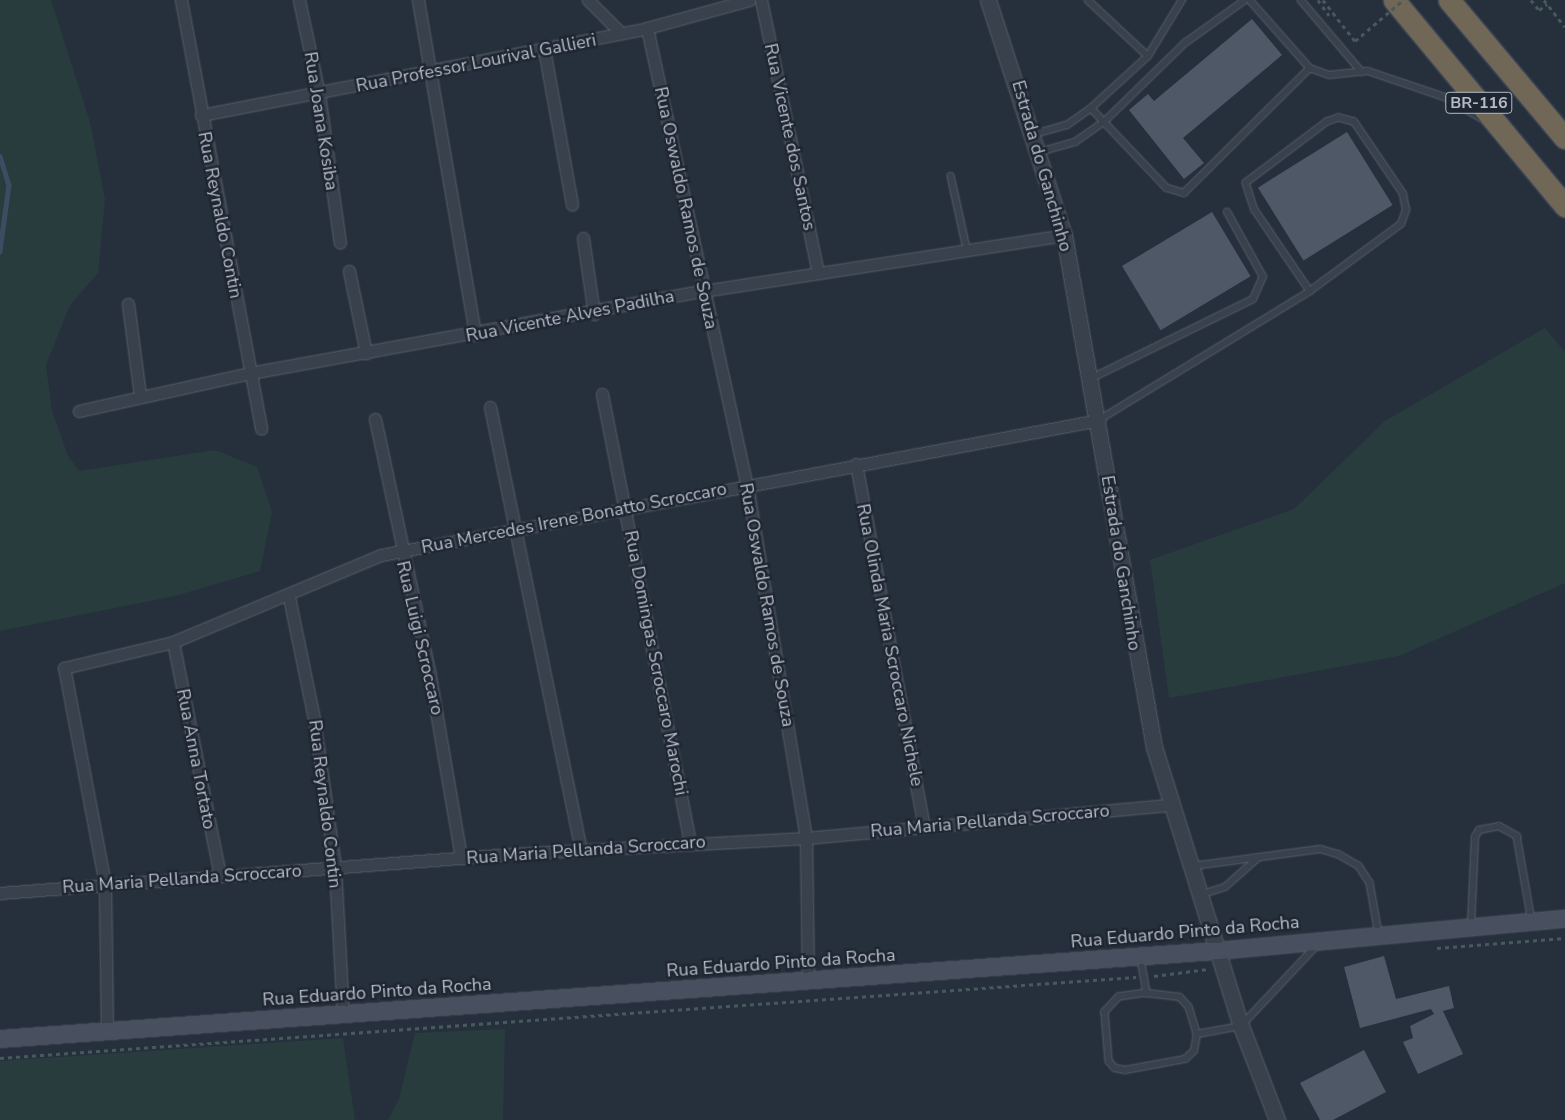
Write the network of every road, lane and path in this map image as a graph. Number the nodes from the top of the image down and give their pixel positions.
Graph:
1 (181, 0) edge
2 (299, 0) edge
3 (418, 0) edge
4 (588, 0) edge
5 (749, 0) edge
6 (761, 0) edge
7 (988, 0) edge
8 (1088, 0) edge
9 (1182, 0) edge
10 (1245, 0) edge
11 (1250, 0) edge
12 (1301, 0) edge
13 (1318, 0) edge
14 (1323, 0) edge
15 (1394, 0) edge
16 (1403, 0) edge
17 (1449, 0) edge
18 (1531, 0) edge
19 (1544, 0) edge
20 (1547, 4) junction
21 (1336, 26) dead end
22 (1565, 27) edge
23 (647, 28) junction
24 (621, 34) junction
25 (544, 49) junction
26 (1148, 56) junction
27 (1310, 68) junction
28 (431, 72) junction
29 (1362, 72) junction
30 (319, 94) junction
31 (1091, 108) junction
32 (201, 116) junction
33 (1104, 122) junction
34 (1498, 127) junction
35 (1035, 134) junction
36 (1565, 138) edge
37 (1040, 152) junction
38 (951, 176) dead end
39 (572, 205) dead end
40 (1565, 206) edge
41 (1227, 212) dead end
42 (1064, 235) junction
43 (583, 238) dead end
44 (340, 243) dead end
45 (967, 249) junction
46 (349, 271) dead end
47 (818, 273) junction
48 (702, 291) junction
49 (1310, 291) junction
50 (128, 304) dead end
51 (594, 314) junction
52 (475, 335) junction
53 (366, 353) junction
54 (250, 373) junction
55 (1092, 378) junction
56 (602, 394) dead end
57 (140, 395) junction
58 (490, 407) dead end
59 (79, 411) dead end
60 (375, 419) dead end
61 (1099, 420) junction
62 (261, 429) dead end
63 (856, 464) junction
64 (747, 485) junction
65 (626, 508) junction
66 (516, 529) junction
67 (400, 551) junction
68 (289, 597) junction
69 (173, 642) junction
70 (1172, 805) junction
71 (924, 827) junction
72 (806, 838) junction
73 (690, 844) junction
74 (581, 850) junction
75 (461, 858) junction
76 (1258, 858) junction
77 (336, 867) junction
78 (1191, 867) junction
79 (220, 876) junction
80 (106, 884) junction
81 (0, 894) edge
82 (1200, 895) junction
83 (1565, 919) edge
84 (1532, 922) junction
85 (1471, 926) junction
86 (1379, 934) junction
87 (1322, 940) junction
88 (1217, 951) junction
89 (1140, 957) junction
90 (1212, 968) dead end
91 (1144, 976) junction
92 (808, 981) junction
93 (1147, 992) junction
94 (342, 1014) junction
95 (1241, 1026) junction
96 (106, 1032) junction
97 (1197, 1034) junction
98 (0, 1039) edge
99 (0, 1058) edge
100 (1277, 1120) edge

1 - 32 street, Rua Reynaldo Contin
2 - 30 street, Rua Joana Kosiba
3 - 28 street
4 - 24 street
5 - 23 street, Rua Professor Lourival Gallieri
6 - 47 street, Rua Vicente dos Santos
7 - 35 street, Estrada do Ganchinho
8 - 26 lane
9 - 26 lane
10 - 33 lane
11 - 27 lane
12 - 29 lane
13 - 21 path
14 - 16 path, bridge
15 - 34 highway, BR-116
17 - 36 highway, BR-116
18 - 20 path
19 - 20 path
20 - 22 path
23 - 24 street, Rua Professor Lourival Gallieri
23 - 48 street, Rua Oswaldo Ramos de Souza
24 - 25 street, Rua Professor Lourival Gallieri
25 - 28 street, Rua Professor Lourival Gallieri
25 - 39 street
26 - 31 lane
27 - 29 lane
27 - 33 lane
28 - 30 street, Rua Professor Lourival Gallieri
28 - 52 street
29 - 34 lane
30 - 32 street, Rua Professor Lourival Gallieri
30 - 44 street, Rua Joana Kosiba
31 - 33 lane
31 - 35 lane
32 - 54 street, Rua Reynaldo Contin
33 - 37 lane
34 - 40 highway, BR-116
35 - 37 street, Estrada do Ganchinho
37 - 42 street, Estrada do Ganchinho
38 - 45 lane
41 - 55 lane
42 - 45 street, Rua Vicente Alves Padilha
42 - 55 street, Estrada do Ganchinho
43 - 51 street
45 - 47 street, Rua Vicente Alves Padilha
46 - 53 street
47 - 48 street, Rua Vicente Alves Padilha
48 - 51 street, Rua Vicente Alves Padilha
48 - 64 street, Rua Oswaldo Ramos de Souza
49 - 49 lane
49 - 61 lane
50 - 57 street
51 - 52 street, Rua Vicente Alves Padilha
52 - 53 street, Rua Vicente Alves Padilha
53 - 54 street, Rua Vicente Alves Padilha
54 - 57 street, Rua Vicente Alves Padilha
54 - 62 street, Rua Reynaldo Contin
55 - 61 street, Estrada do Ganchinho
56 - 65 street, Rua Domingas Scroccaro Marochi
57 - 59 street, Rua Vicente Alves Padilha
58 - 66 street
60 - 67 street, Rua Luigi Scroccaro
61 - 63 street, Rua Mercedes Irene Bonatto Scroccaro
61 - 70 street, Estrada do Ganchinho
63 - 64 street, Rua Mercedes Irene Bonatto Scroccaro
63 - 71 street, Rua Olinda Maria Scroccaro Nichele
64 - 65 street, Rua Mercedes Irene Bonatto Scroccaro
64 - 72 street, Rua Oswaldo Ramos de Souza
65 - 66 street, Rua Mercedes Irene Bonatto Scroccaro
65 - 73 street, Rua Domingas Scroccaro Marochi
66 - 67 street, Rua Mercedes Irene Bonatto Scroccaro
66 - 74 street
67 - 68 street, Rua Mercedes Irene Bonatto Scroccaro
67 - 75 street, Rua Luigi Scroccaro
68 - 69 street, Rua Mercedes Irene Bonatto Scroccaro
68 - 77 street, Rua Reynaldo Contin
69 - 79 street, Rua Anna Tortato
69 - 80 street, Rua Mercedes Irene Bonatto Scroccaro
70 - 71 street, Rua Maria Pellanda Scroccaro
70 - 78 street, Estrada do Ganchinho
71 - 72 street, Rua Maria Pellanda Scroccaro
72 - 73 street, Rua Maria Pellanda Scroccaro
72 - 92 street, Rua Oswaldo Ramos de Souza
73 - 74 street, Rua Maria Pellanda Scroccaro
74 - 75 street, Rua Maria Pellanda Scroccaro
75 - 77 street, Rua Maria Pellanda Scroccaro
76 - 78 lane
76 - 82 lane
76 - 86 lane
77 - 79 street, Rua Maria Pellanda Scroccaro
77 - 94 street, Rua Reynaldo Contin
78 - 82 street, Estrada do Ganchinho
79 - 80 street, Rua Maria Pellanda Scroccaro
80 - 81 street, Rua Maria Pellanda Scroccaro
80 - 96 street
82 - 88 street, Estrada do Ganchinho
83 - 84 main road, Rua Eduardo Pinto da Rocha
84 - 85 main road, Rua Eduardo Pinto da Rocha
84 - 85 lane
85 - 86 main road, Rua Eduardo Pinto da Rocha
86 - 87 main road, Rua Eduardo Pinto da Rocha
87 - 88 main road, Rua Eduardo Pinto da Rocha
87 - 95 lane
88 - 89 main road, Rua Eduardo Pinto da Rocha
88 - 95 street, Estrada do Ganchinho
89 - 91 lane
89 - 92 main road, Rua Eduardo Pinto da Rocha
90 - 91 path
91 - 93 lane
91 - 99 path
92 - 94 main road, Rua Eduardo Pinto da Rocha
93 - 97 lane
93 - 97 lane
94 - 96 main road, Rua Eduardo Pinto da Rocha
95 - 97 lane
95 - 100 street, Estrada do Ganchinho
96 - 98 main road, Rua Eduardo Pinto da Rocha

